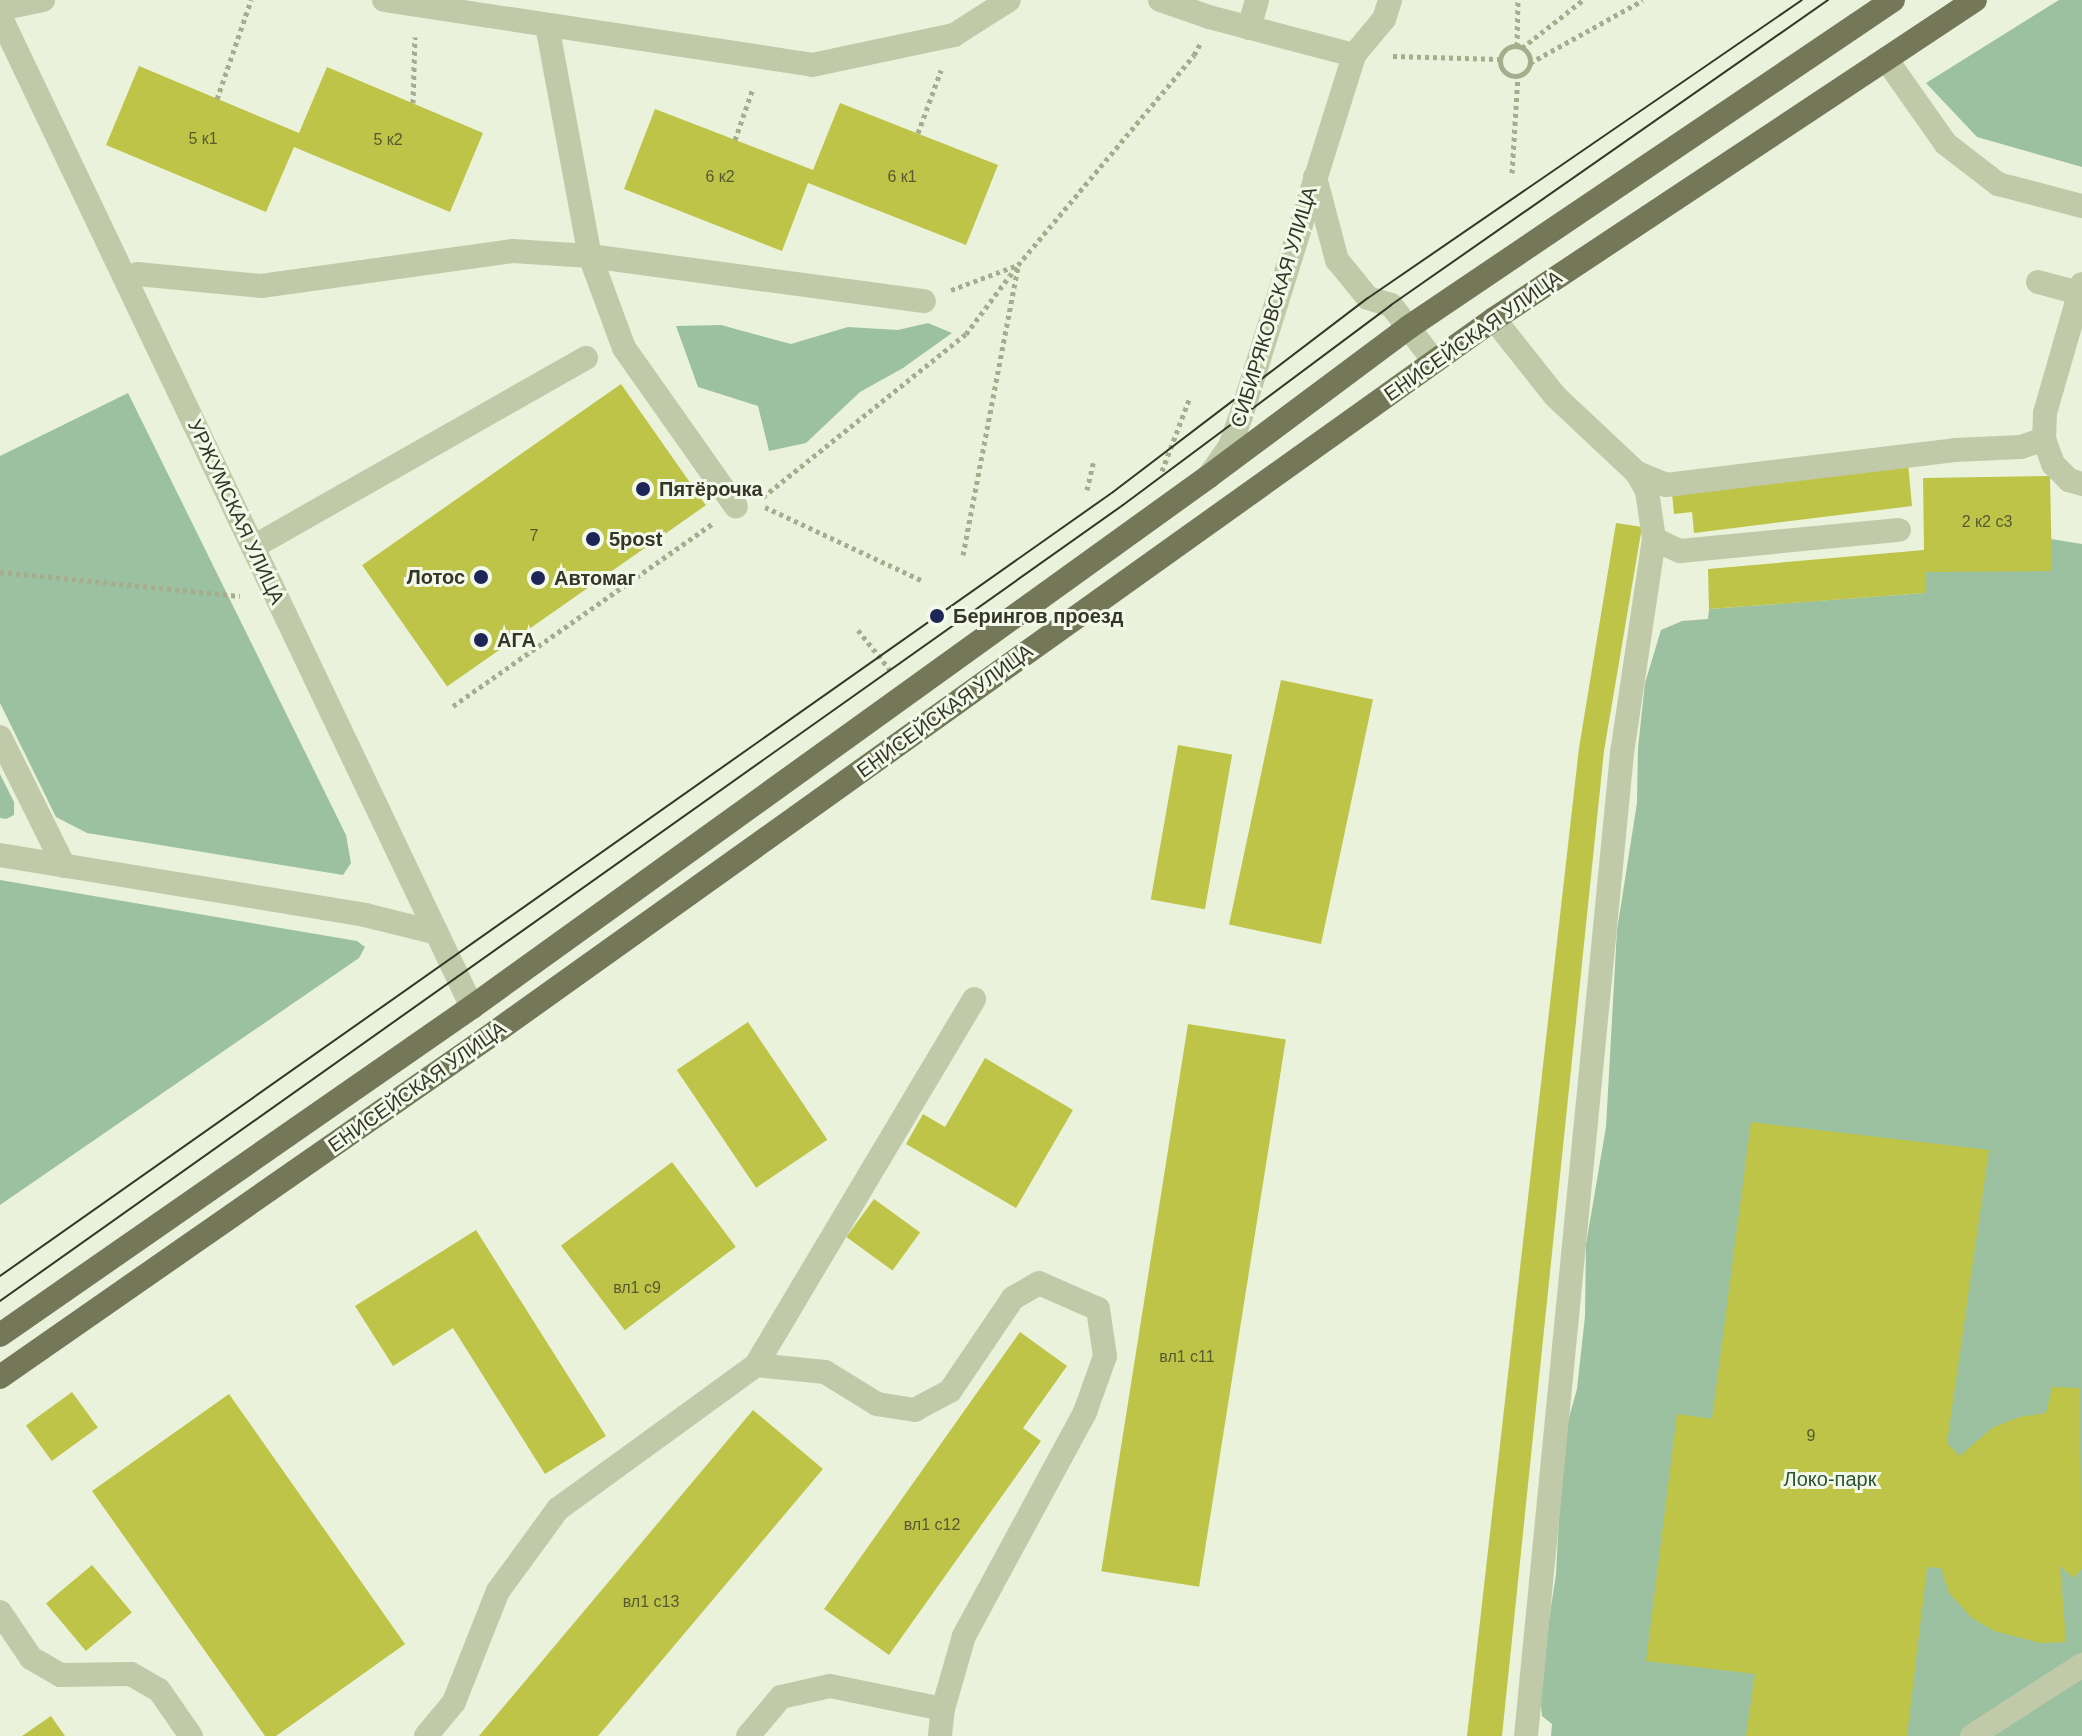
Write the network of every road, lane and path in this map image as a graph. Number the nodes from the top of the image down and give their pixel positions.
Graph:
1 (43, 0) edge
2 (251, 0) edge
3 (384, 0) edge
4 (1009, 0) edge
5 (1160, 0) edge
6 (1257, 0) edge
7 (1390, 0) edge
8 (1518, 0) edge
9 (1583, 0) edge
10 (1643, 0) edge
11 (1893, 0) edge
12 (1975, 0) edge
13 (416, 5) junction
14 (0, 9) edge
15 (0, 16) edge
16 (547, 25) junction
17 (1249, 28) junction
18 (954, 35) junction
19 (1203, 38) dead end
20 (1520, 47) junction
21 (1354, 55) junction
22 (763, 57) junction
23 (1500, 59) junction
24 (1886, 59) junction
25 (1530, 63) junction
26 (1518, 76) junction
27 (217, 99) dead end
28 (413, 103) dead end
29 (918, 133) dead end
30 (735, 140) dead end
31 (1512, 173) dead end
32 (1315, 177) junction
33 (2082, 206) edge
34 (590, 256) junction
35 (1018, 265) junction
36 (137, 274) dead end
37 (2038, 282) dead end
38 (2081, 289) edge
39 (924, 301) joint
40 (1494, 319) junction
41 (1409, 327) junction
42 (586, 358) dead end
43 (1434, 361) junction
44 (1190, 397) dead end
45 (2044, 439) junction
46 (1093, 463) dead end
47 (1637, 473) junction
48 (1160, 476) dead end
49 (1208, 477) junction
50 (2082, 484) edge
51 (1087, 490) dead end
52 (736, 507) joint
53 (1899, 530) dead end
54 (1654, 539) junction
55 (253, 547) junction
56 (963, 555) dead end
57 (0, 572) edge
58 (923, 581) dead end
59 (240, 596) dead end
60 (858, 630) dead end
61 (898, 681) dead end
62 (453, 706) dead end
63 (0, 737) edge
64 (0, 855) edge
65 (64, 866) junction
66 (437, 933) junction
67 (974, 999) dead end
68 (472, 1007) junction
69 (0, 1335) edge
70 (756, 1365) junction
71 (0, 1377) edge
72 (0, 1612) edge
73 (2082, 1665) edge
74 (943, 1709) junction
75 (191, 1736) edge
76 (426, 1736) edge
77 (748, 1736) edge
78 (940, 1736) edge
79 (1526, 1736) edge
80 (1972, 1736) edge

1 - 14 street
2 - 27 path
3 - 13 street
4 - 18 street
5 - 17 street
6 - 17 street
7 - 21 street
8 - 20 path
9 - 20 path
10 - 25 path
11 - 41 main road, ЕНИСЕЙСКАЯ УЛИЦА
12 - 24 main road, ЕНИСЕЙСКАЯ УЛИЦА
13 - 16 street
13 - 28 path
15 - 55 street, УРЖУМСКАЯ УЛИЦА
16 - 22 street
16 - 34 street
17 - 21 street
18 - 22 street
18 - 29 path
19 - 35 path
20 - 23 path
20 - 25 path
21 - 23 path
21 - 32 street, СИБИРЯКОВСКАЯ УЛИЦА
22 - 30 path
23 - 26 path
24 - 33 street
24 - 40 main road, ЕНИСЕЙСКАЯ УЛИЦА
25 - 26 path
26 - 31 path
32 - 41 street, СИБИРЯКОВСКАЯ УЛИЦА
32 - 49 street, СИБИРЯКОВСКАЯ УЛИЦА
34 - 36 street
34 - 39 street
34 - 52 street
35 - 39 path
35 - 56 path
35 - 58 path
37 - 38 street
38 - 45 street
40 - 43 main road, ЕНИСЕЙСКАЯ УЛИЦА
40 - 47 street
41 - 43 street
41 - 49 main road, ЕНИСЕЙСКАЯ УЛИЦА
42 - 55 street
43 - 71 main road, ЕНИСЕЙСКАЯ УЛИЦА
44 - 48 path
45 - 47 street
45 - 50 street
46 - 51 path
47 - 54 street
49 - 68 main road, ЕНИСЕЙСКАЯ УЛИЦА
52 - 62 path
53 - 54 street
54 - 79 street
55 - 66 street, УРЖУМСКАЯ УЛИЦА
57 - 59 path
60 - 61 path
63 - 65 street
64 - 65 street
65 - 66 street
66 - 68 street, УРЖУМСКАЯ УЛИЦА
67 - 70 street
68 - 69 main road, ЕНИСЕЙСКАЯ УЛИЦА
70 - 74 street
70 - 76 street
72 - 75 street
73 - 80 street
74 - 77 street
74 - 78 street

